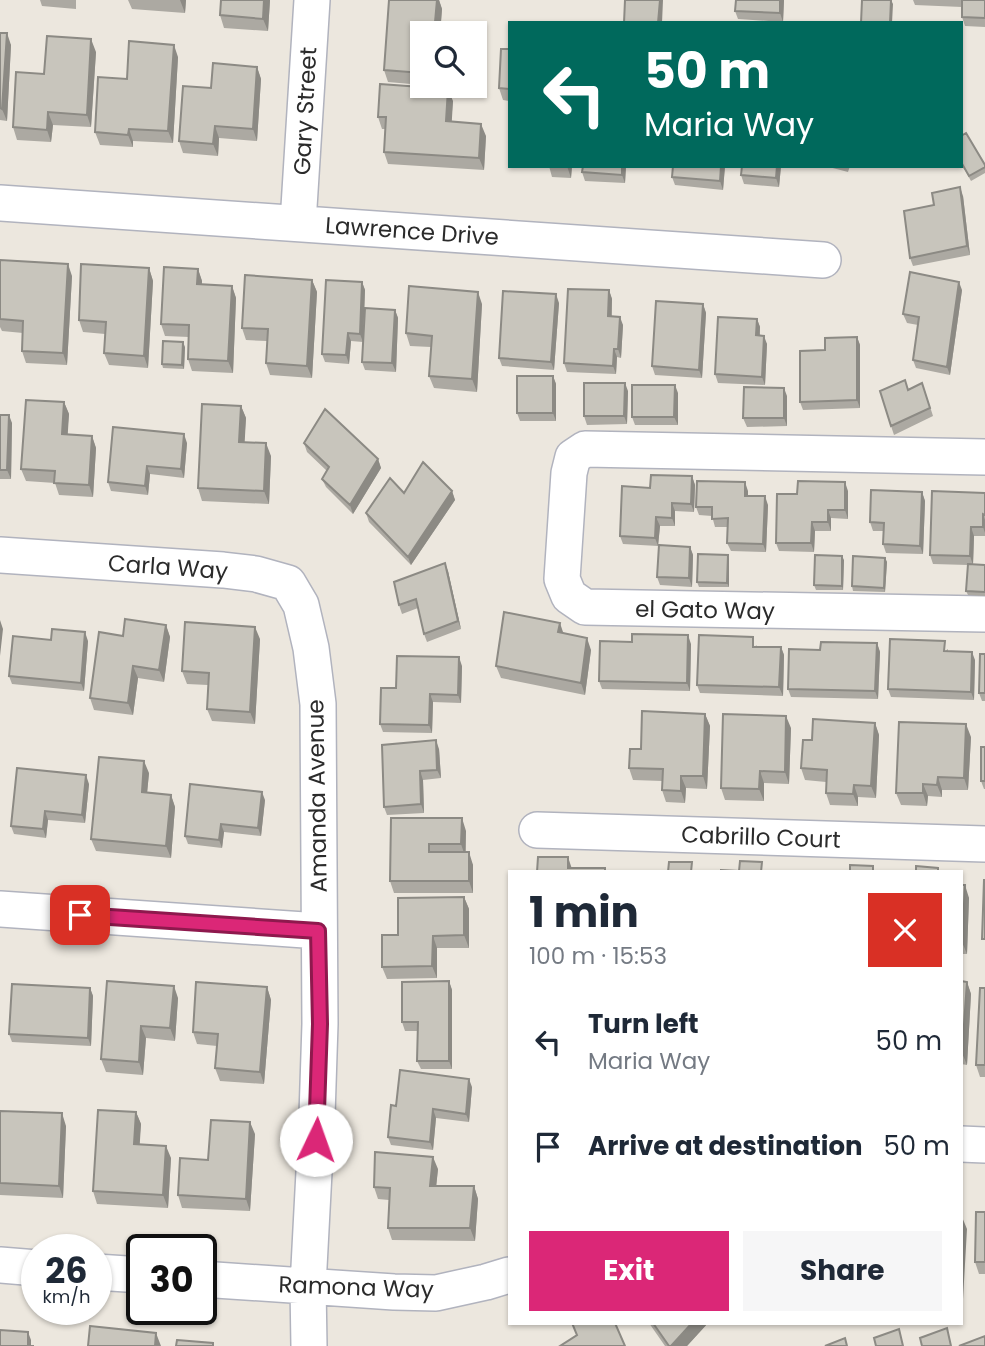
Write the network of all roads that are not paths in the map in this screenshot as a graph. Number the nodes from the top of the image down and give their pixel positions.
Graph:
1 (312, 0) edge
2 (0, 202) edge
3 (298, 223) junction
4 (823, 260) dead end
5 (985, 457) edge
6 (0, 555) edge
7 (985, 614) edge
8 (305, 625) joint
9 (537, 830) dead end
10 (985, 844) edge
11 (0, 909) edge
12 (318, 931) junction
13 (963, 1143) edge
14 (985, 1145) edge
15 (0, 1265) edge
16 (21, 1267) edge
17 (508, 1275) edge
18 (217, 1280) edge
19 (308, 1286) junction
20 (309, 1346) edge

1 - 3 street, Gary Street
2 - 3 street, Lawrence Drive
3 - 4 street, Lawrence Drive
5 - 7 street, el Gato Way
6 - 8 street, Carla Way
8 - 12 street, Amanda Avenue
9 - 10 street, Cabrillo Court
11 - 12 street
12 - 19 street, Amanda Avenue
13 - 14 street
15 - 16 street
17 - 19 street, Ramona Way
18 - 19 street, Ramona Way
19 - 20 street, Amanda Avenue

